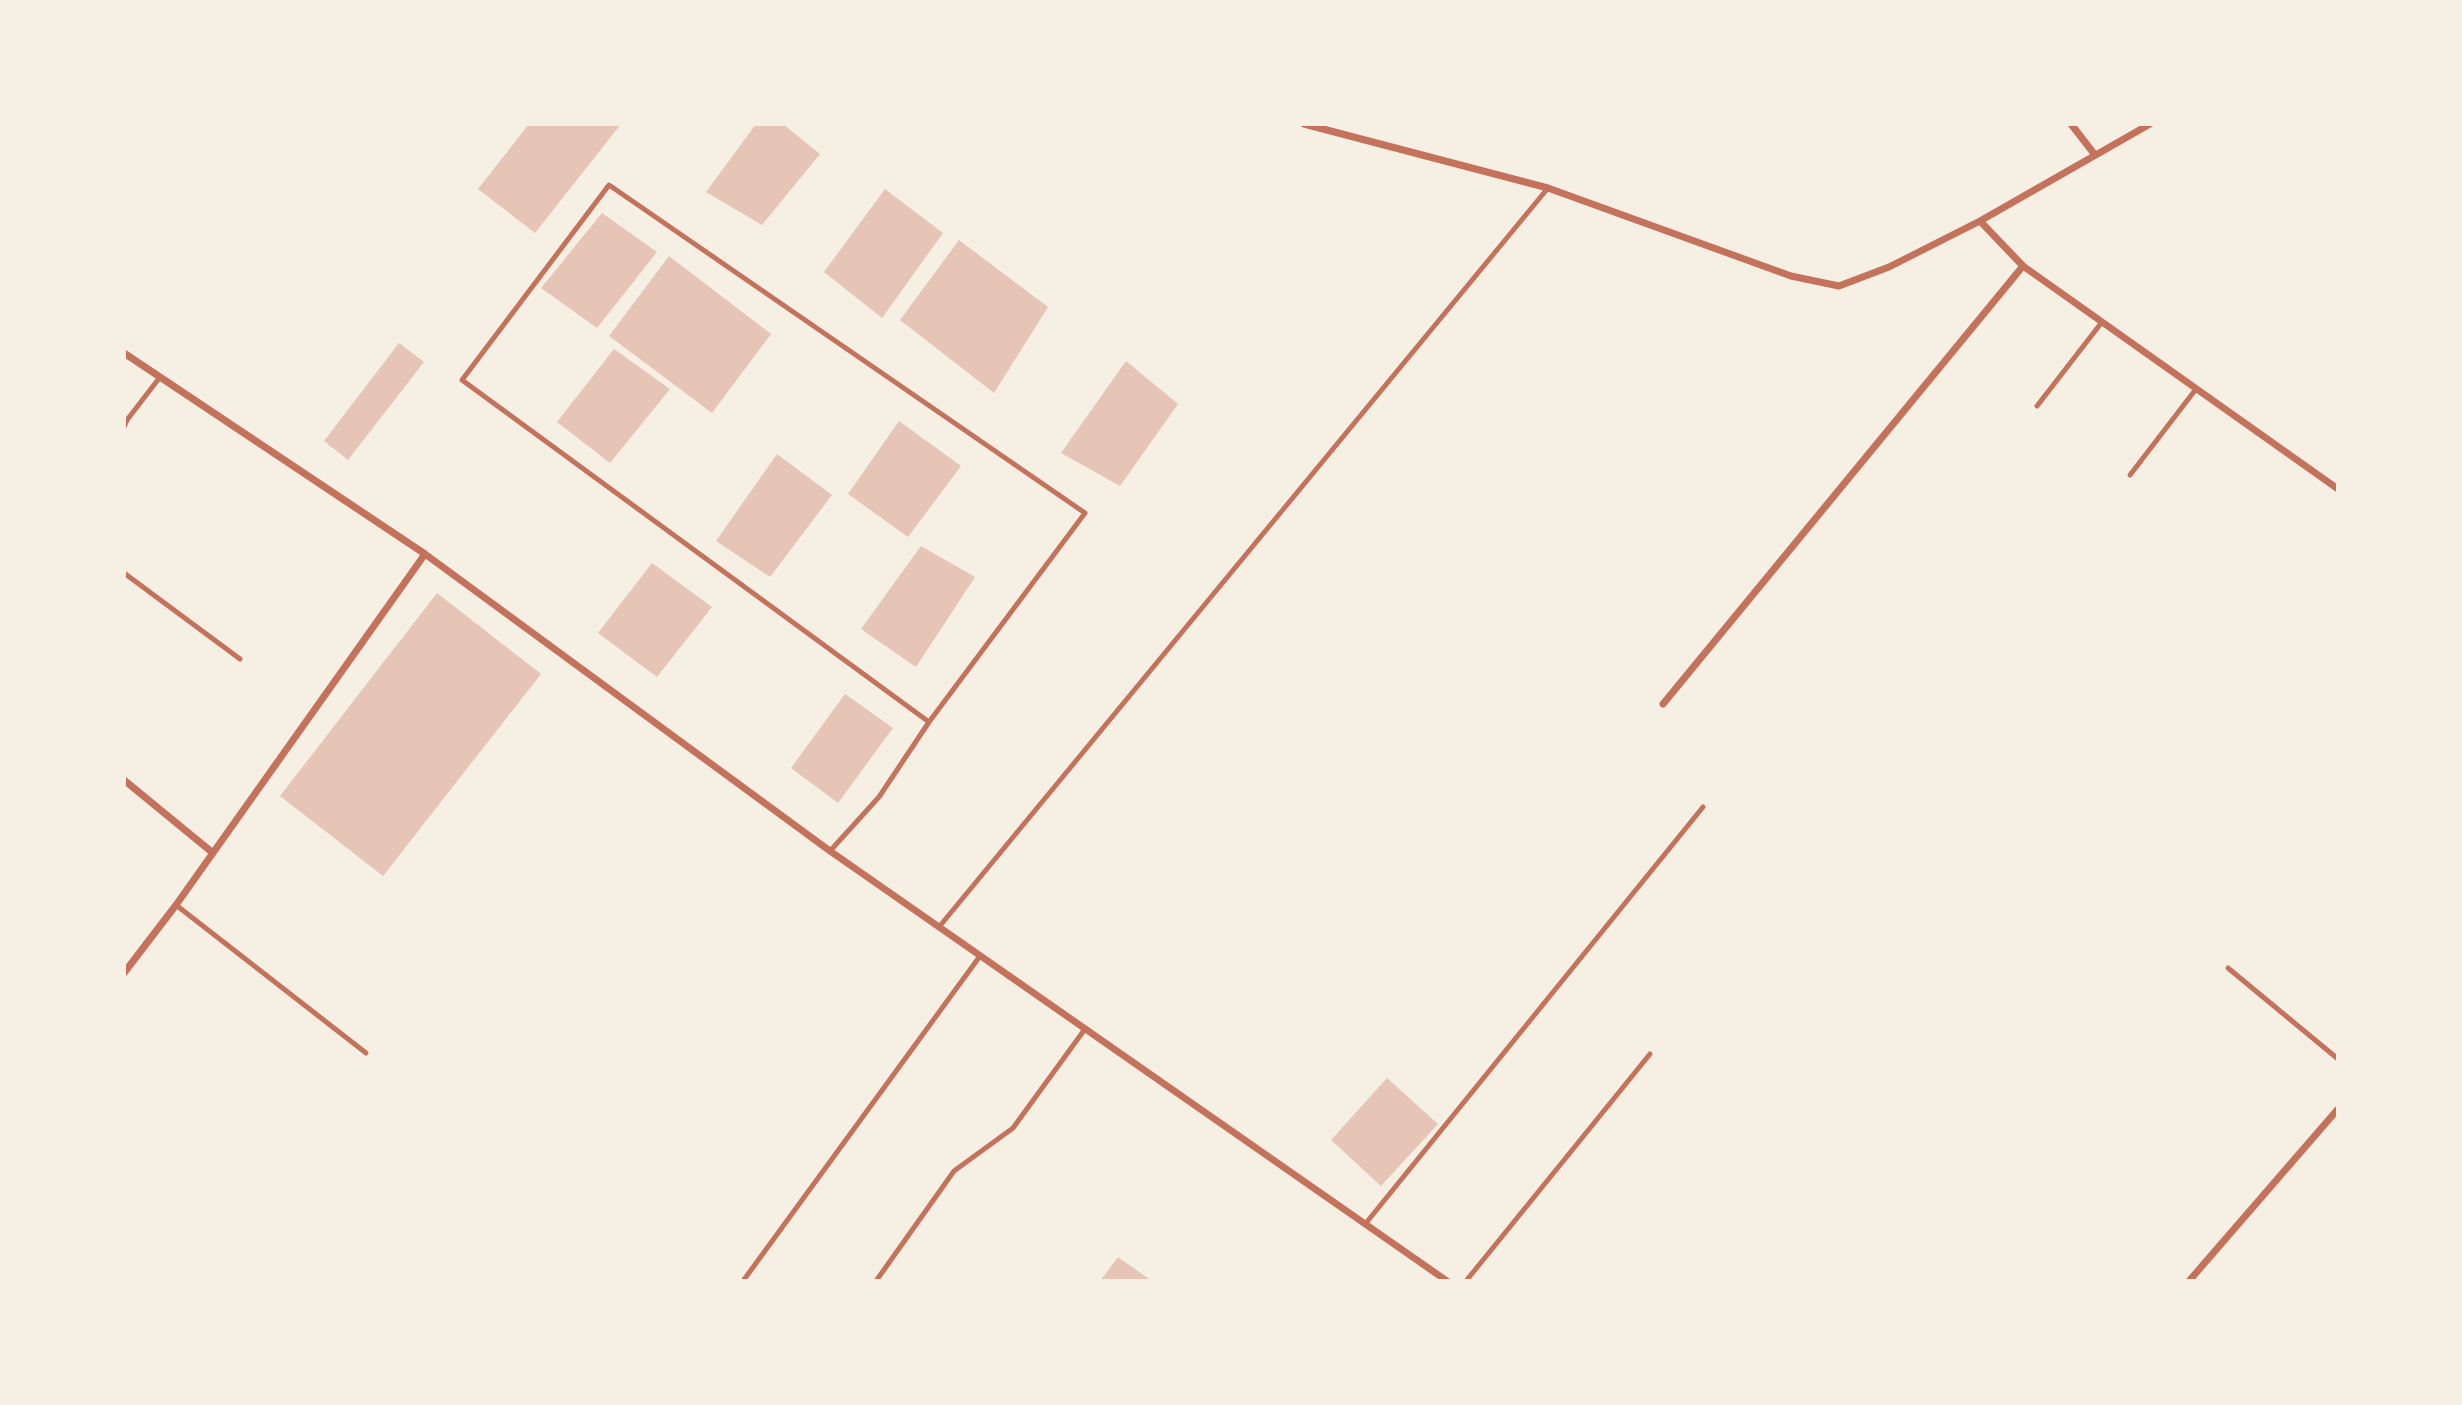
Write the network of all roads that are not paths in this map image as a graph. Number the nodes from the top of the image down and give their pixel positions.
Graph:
1 (1304, 124) edge
2 (2071, 124) edge
3 (2150, 124) edge
4 (2095, 155) junction
5 (1548, 188) junction
6 (1980, 221) junction
7 (2023, 266) junction
8 (2102, 322) junction
9 (124, 353) edge
10 (160, 377) junction
11 (2196, 389) junction
12 (2037, 406) dead end
13 (124, 427) edge
14 (2130, 475) dead end
15 (2338, 489) edge
16 (425, 554) junction
17 (124, 573) edge
18 (240, 659) dead end
19 (1663, 704) dead end
20 (929, 722) junction
21 (124, 780) edge
22 (1703, 807) dead end
23 (830, 851) junction
24 (213, 853) junction
25 (176, 905) junction
26 (939, 927) junction
27 (979, 956) junction
28 (2228, 968) dead end
29 (124, 974) edge
30 (1085, 1029) junction
31 (366, 1053) dead end
32 (1650, 1054) dead end
33 (2338, 1059) edge
34 (2338, 1109) edge
35 (1366, 1223) junction
36 (743, 1281) edge
37 (876, 1281) edge
38 (1447, 1281) edge
39 (1466, 1281) edge
40 (2189, 1281) edge

1 - 5 street
2 - 4 street
3 - 4 street
4 - 6 street
5 - 6 street
5 - 26 lane
6 - 7 street
7 - 8 street
7 - 19 street
8 - 11 street
8 - 12 lane
9 - 10 street
10 - 13 lane
10 - 16 street
11 - 14 lane
11 - 15 street
16 - 23 street
16 - 24 street
17 - 18 lane
20 - 20 lane
20 - 23 lane
21 - 24 street
22 - 35 lane
23 - 26 street
24 - 25 street
25 - 29 street
25 - 31 lane
26 - 27 street
27 - 30 street
27 - 36 lane
28 - 33 lane
30 - 35 street
30 - 37 lane
32 - 39 lane
34 - 40 street
35 - 38 street

